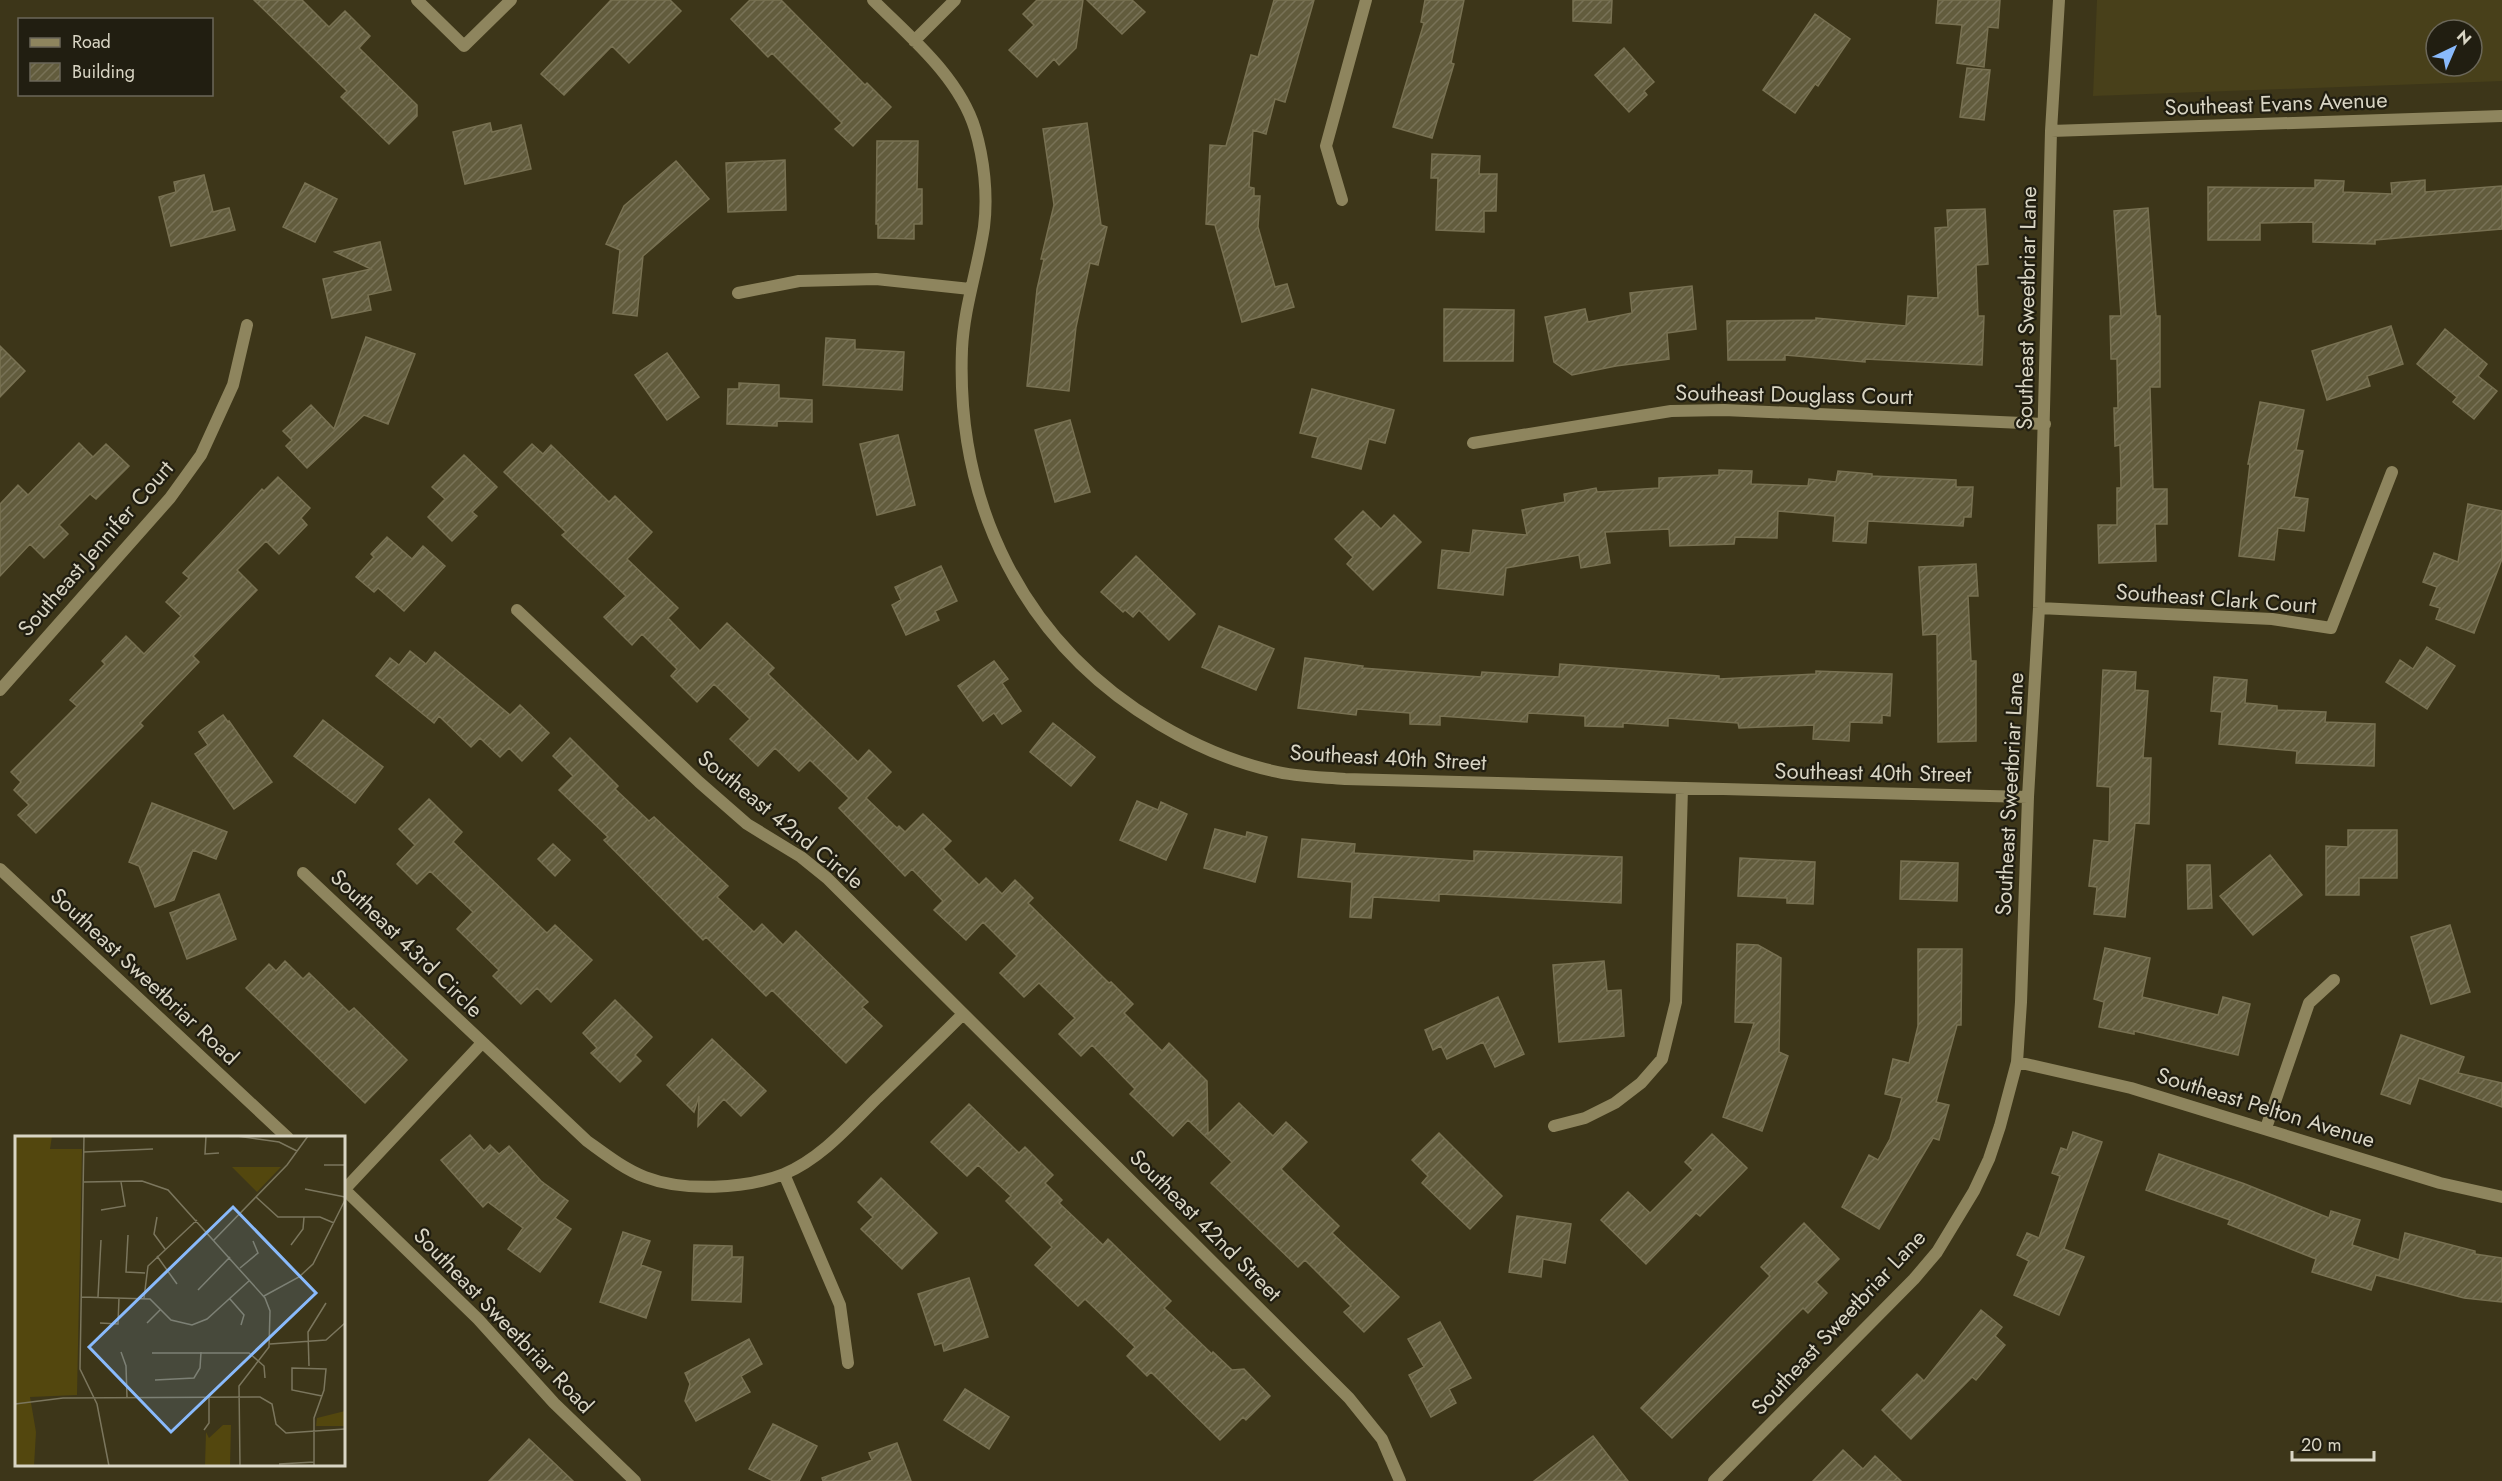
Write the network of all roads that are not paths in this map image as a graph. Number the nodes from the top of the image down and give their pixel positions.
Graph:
1 (417, 0) edge
2 (511, 0) edge
3 (873, 0) edge
4 (955, 0) edge
5 (1366, 0) edge
6 (2058, 0) edge
7 (914, 41) junction
8 (2502, 116) edge
9 (2051, 131) junction
10 (1342, 200) dead end
11 (970, 289) junction
12 (738, 293) dead end
13 (246, 325) dead end
14 (2045, 424) junction
15 (1473, 443) dead end
16 (2392, 472) dead end
17 (2039, 608) junction
18 (517, 610) dead end
19 (0, 690) edge
20 (1682, 788) junction
21 (2028, 797) junction
22 (0, 869) edge
23 (303, 873) dead end
24 (2334, 980) dead end
25 (963, 1014) junction
26 (482, 1043) junction
27 (2017, 1062) junction
28 (1554, 1126) dead end
29 (2266, 1128) junction
30 (287, 1136) edge
31 (784, 1174) junction
32 (345, 1188) edge
33 (345, 1190) edge
34 (2502, 1197) edge
35 (848, 1363) dead end
36 (635, 1481) edge
37 (1400, 1481) edge
38 (1714, 1481) edge

1 - 2 street
3 - 7 street, Southeast 40th Street
4 - 7 street
5 - 10 street
6 - 9 street, Southeast Sweetbriar Lane
7 - 11 street, Southeast 40th Street
8 - 9 street, Southeast Evans Avenue
9 - 14 street, Southeast Sweetbriar Lane
11 - 12 street
11 - 20 street, Southeast 40th Street
13 - 19 street, Southeast Jennifer Court
14 - 15 street, Southeast Douglass Court
14 - 17 street, Southeast Sweetbriar Lane
16 - 17 street, Southeast Clark Court
17 - 21 street, Southeast Sweetbriar Lane
18 - 25 street, Southeast 42nd Circle
20 - 21 street, Southeast 40th Street
20 - 28 street
21 - 27 street, Southeast Sweetbriar Lane
22 - 30 street, Southeast Sweetbriar Road
23 - 26 street, Southeast 43rd Circle
24 - 29 street
25 - 31 street, Southeast 43rd Circle
25 - 37 street, Southeast 42nd Street
26 - 31 street, Southeast 43rd Circle
26 - 32 street
27 - 29 street, Southeast Pelton Avenue
27 - 38 street, Southeast Sweetbriar Lane
29 - 34 street, Southeast Pelton Avenue
31 - 35 street
33 - 36 street, Southeast Sweetbriar Road

